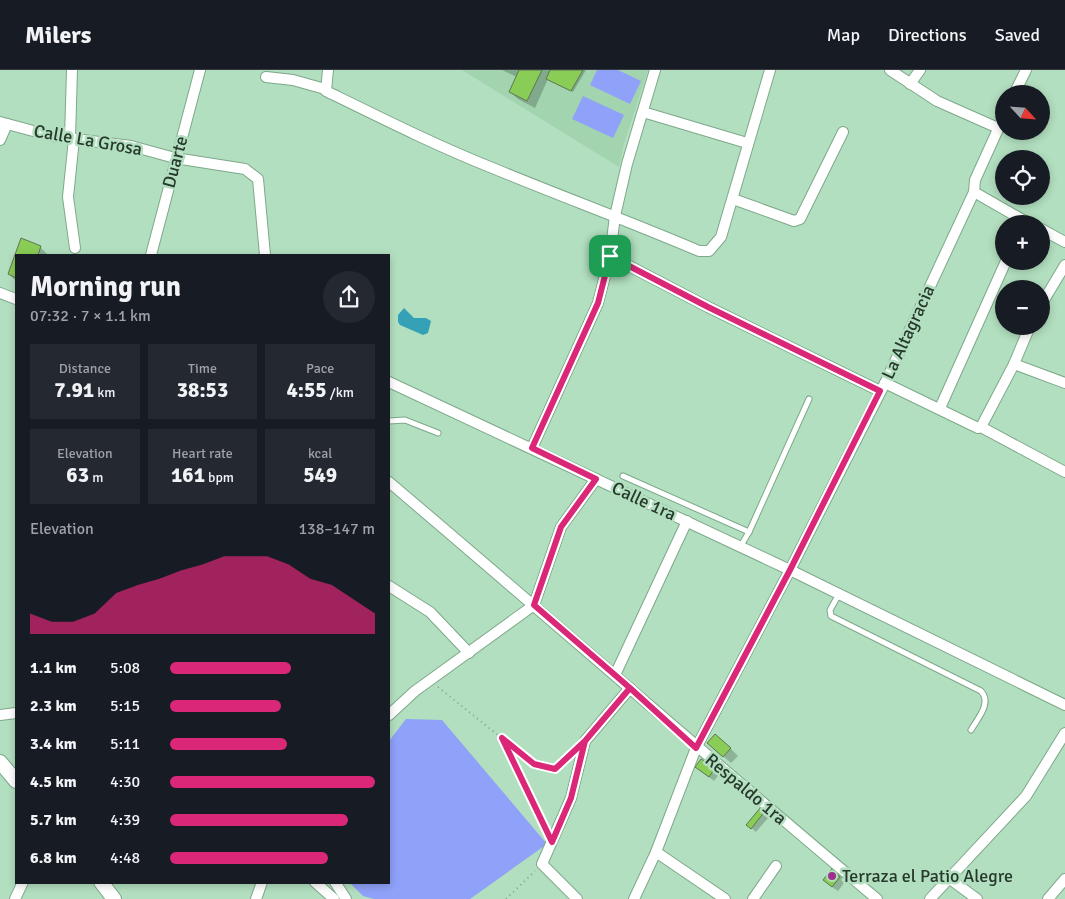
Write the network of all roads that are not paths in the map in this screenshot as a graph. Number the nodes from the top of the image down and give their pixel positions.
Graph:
1 (72, 70) edge
2 (200, 70) edge
3 (328, 70) edge
4 (656, 70) edge
5 (770, 70) edge
6 (890, 70) edge
7 (920, 70) edge
8 (1026, 70) edge
9 (266, 77) dead end
10 (910, 84) junction
11 (1018, 85) edge
12 (325, 89) junction
13 (643, 112) junction
14 (3, 123) edge
15 (995, 127) edge
16 (843, 132) dead end
17 (995, 135) edge
18 (72, 138) junction
19 (0, 140) edge
20 (747, 143) junction
21 (175, 158) junction
22 (974, 192) junction
23 (733, 199) junction
24 (1013, 215) edge
25 (615, 216) junction
26 (1050, 234) edge
27 (1065, 242) edge
28 (75, 248) dead end
29 (151, 254) edge
30 (265, 254) edge
31 (610, 256) junction
32 (1065, 265) edge
33 (1002, 270) edge
34 (1050, 290) edge
35 (0, 293) edge
36 (15, 299) edge
37 (1026, 335) edge
38 (1014, 364) junction
39 (390, 382) edge
40 (1065, 383) edge
41 (883, 387) junction
42 (809, 399) dead end
43 (940, 408) junction
44 (390, 421) edge
45 (981, 427) junction
46 (438, 433) dead end
47 (532, 448) junction
48 (1065, 472) edge
49 (623, 476) dead end
50 (596, 479) junction
51 (390, 483) edge
52 (687, 522) junction
53 (749, 532) junction
54 (740, 547) junction
55 (790, 570) junction
56 (390, 587) edge
57 (839, 594) junction
58 (534, 605) junction
59 (469, 653) junction
60 (615, 675) junction
61 (630, 688) junction
62 (1065, 705) edge
63 (15, 713) edge
64 (390, 714) edge
65 (0, 715) edge
66 (971, 730) dead end
67 (1065, 733) edge
68 (696, 748) junction
69 (0, 762) edge
70 (15, 780) edge
71 (656, 852) junction
72 (776, 866) dead end
73 (950, 879) junction
74 (1065, 879) edge
75 (22, 884) edge
76 (103, 884) edge
77 (261, 884) edge
78 (317, 884) edge
79 (336, 884) edge
80 (15, 899) edge
81 (114, 899) edge
82 (256, 899) edge
83 (335, 899) edge
84 (346, 899) edge
85 (577, 899) edge
86 (634, 899) edge
87 (725, 899) edge
88 (753, 899) edge
89 (877, 899) edge
90 (930, 899) edge
91 (977, 899) edge
92 (1048, 899) edge

1 - 18 street
2 - 21 street, Duarte
3 - 12 street
4 - 13 street
5 - 20 street
6 - 10 street
7 - 10 street
8 - 11 street
9 - 12 street
10 - 15 street
12 - 25 street
13 - 20 street
13 - 25 street
14 - 18 street, Calle La Grosa
14 - 19 street
16 - 23 street
17 - 22 street, La Altagracia
18 - 21 street, Calle La Grosa
18 - 28 street
20 - 23 street
21 - 29 street, Duarte
21 - 30 street, Calle La Grosa
22 - 24 street
22 - 41 street, La Altagracia
23 - 25 street
25 - 31 street
26 - 27 street
31 - 41 street
31 - 47 street
32 - 34 street
33 - 43 street
35 - 36 street
37 - 38 street
38 - 40 street
38 - 45 street
39 - 47 street, Calle 1ra
41 - 43 street
41 - 55 street, La Altagracia
42 - 53 lane
43 - 45 street
44 - 46 lane
45 - 48 street
47 - 50 street, Calle 1ra
49 - 53 lane
50 - 52 street, Calle 1ra
50 - 58 street
51 - 58 street, Respaldo 1ra
52 - 54 street, Calle 1ra
52 - 60 street
53 - 54 lane
54 - 55 street, Calle 1ra
55 - 57 street, Calle 1ra
55 - 68 street, La Altagracia
56 - 59 street
57 - 62 street, Calle 1ra
57 - 66 lane
58 - 59 street
58 - 60 street, Respaldo 1ra
59 - 64 street
60 - 61 street, Respaldo 1ra
61 - 68 street, Respaldo 1ra
61 - 85 street
63 - 65 street
67 - 73 street
68 - 71 street, La Altagracia
68 - 89 street, Respaldo 1ra
69 - 70 street
71 - 86 street, La Altagracia
71 - 87 street
72 - 88 street
73 - 90 street
73 - 91 street
74 - 92 street
75 - 80 street
76 - 81 street
77 - 82 street
78 - 83 street
79 - 84 street

